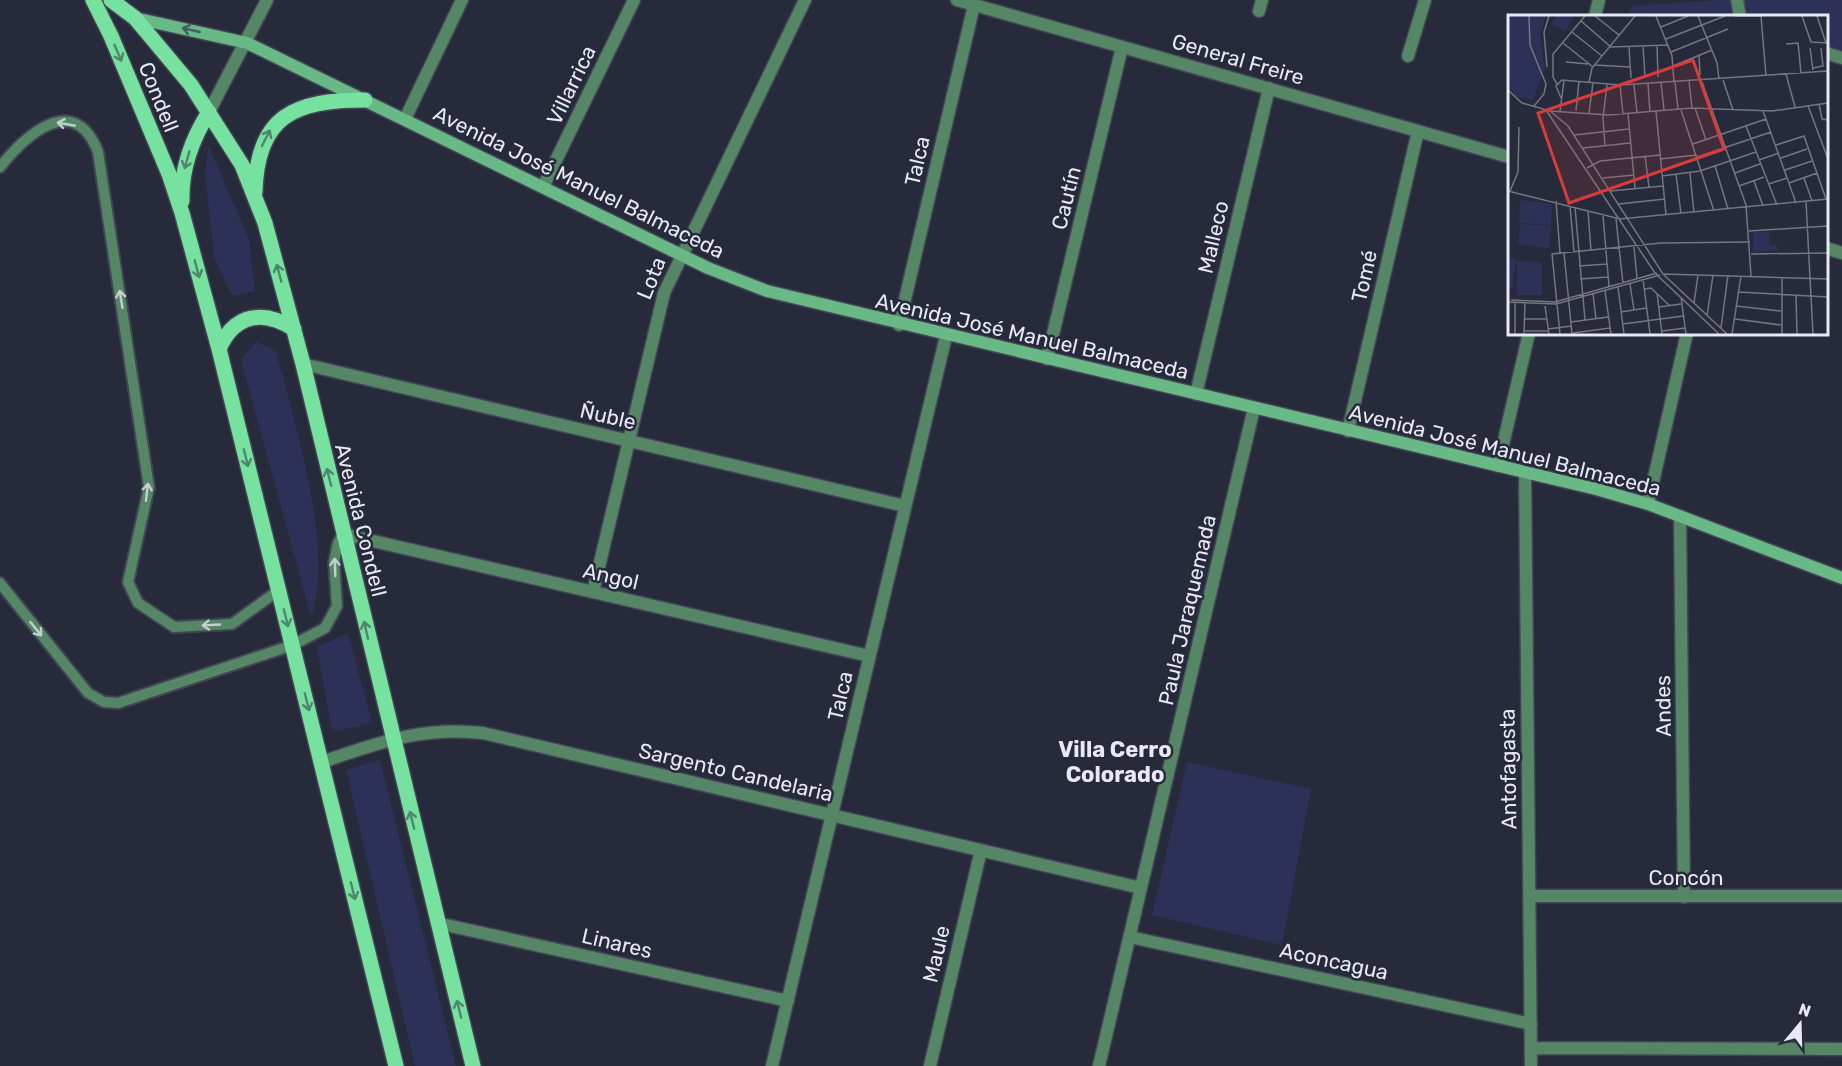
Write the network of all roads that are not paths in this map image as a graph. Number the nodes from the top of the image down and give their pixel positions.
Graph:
1 (93, 0) edge
2 (111, 0) edge
3 (267, 0) edge
4 (462, 0) edge
5 (634, 0) edge
6 (806, 0) edge
7 (957, 0) edge
8 (1425, 0) edge
9 (1599, 0) edge
10 (1737, 0) edge
11 (974, 5) junction
12 (1595, 15) edge
13 (1740, 15) edge
14 (135, 18) junction
15 (247, 43) junction
16 (1122, 47) junction
17 (1827, 53) edge
18 (1408, 56) dead end
19 (1842, 58) edge
20 (1269, 88) junction
21 (365, 100) junction
22 (209, 112) junction
23 (405, 119) junction
24 (1418, 131) junction
25 (1508, 157) edge
26 (0, 167) edge
27 (543, 187) junction
28 (255, 195) junction
29 (182, 213) junction
30 (1827, 248) edge
31 (1842, 253) edge
32 (681, 255) junction
33 (899, 325) junction
34 (294, 329) junction
35 (1529, 334) edge
36 (1687, 334) edge
37 (946, 336) junction
38 (219, 349) junction
39 (1047, 359) junction
40 (303, 364) junction
41 (1196, 394) junction
42 (1254, 408) junction
43 (1348, 430) junction
44 (628, 441) junction
45 (1498, 466) junction
46 (1525, 472) junction
47 (1648, 504) junction
48 (905, 506) junction
49 (1680, 516) junction
50 (343, 534) junction
51 (1842, 578) edge
52 (0, 583) edge
53 (279, 590) junction
54 (593, 592) junction
55 (293, 645) junction
56 (869, 656) junction
57 (392, 738) junction
58 (322, 762) junction
59 (832, 815) junction
60 (981, 850) junction
61 (1141, 888) junction
62 (1842, 896) edge
63 (1529, 897) junction
64 (1684, 897) junction
65 (437, 923) junction
66 (1130, 937) junction
67 (788, 1001) junction
68 (1530, 1024) junction
69 (1531, 1048) junction
70 (1842, 1049) edge
71 (396, 1066) edge
72 (473, 1066) edge
73 (772, 1066) edge
74 (930, 1066) edge
75 (1099, 1066) edge
76 (1531, 1066) edge

1 -> 29 main road, Condell
2 - 14 main road, Avenida Condell
3 - 15 street
4 - 23 street
5 - 27 street, Villarrica
6 - 32 street, Lota
7 - 11 street, General Freire
8 - 18 street
9 - 12 street
10 - 13 street
11 - 16 street, General Freire
11 - 33 street, Talca
15 -> 14 main road, Avenida José Manuel Balmaceda
14 - 22 main road, Avenida Condell
15 - 21 main road, Avenida José Manuel Balmaceda
15 - 22 street
16 - 20 street, General Freire
16 - 39 street, Cautín
17 - 19 street
20 - 24 street, General Freire
20 - 41 street, Malleco
21 - 23 main road, Avenida José Manuel Balmaceda
28 -> 21 main road
22 - 28 main road, Avenida Condell
22 -> 29 main road
23 - 27 main road, Avenida José Manuel Balmaceda
24 - 25 street, General Freire
24 - 43 street, Tomé
53 -> 26 lane
27 - 32 main road, Avenida José Manuel Balmaceda
34 -> 28 main road, Avenida Condell
29 -> 38 main road
30 - 31 street
32 - 33 main road, Avenida José Manuel Balmaceda
32 - 44 street, Lota
33 - 37 main road, Avenida José Manuel Balmaceda
34 - 38 main road
34 - 40 main road, Avenida Condell
35 - 45 street
36 - 47 street
37 - 39 main road, Avenida José Manuel Balmaceda
37 - 48 street, Talca
38 -> 53 main road
39 - 41 main road, Avenida José Manuel Balmaceda
40 - 44 street, Ñuble
50 -> 40 main road, Avenida Condell
41 - 42 main road, Avenida José Manuel Balmaceda
42 - 43 main road, Avenida José Manuel Balmaceda
42 - 61 street, Paula Jaraquemada
43 - 45 main road, Avenida José Manuel Balmaceda
44 - 48 street, Ñuble
44 - 54 street, Lota
45 - 46 main road, Avenida José Manuel Balmaceda
46 - 47 main road, Avenida José Manuel Balmaceda
46 - 63 street, Antofagasta
47 - 49 main road, Avenida José Manuel Balmaceda
48 - 56 street, Talca
49 - 51 main road, Avenida José Manuel Balmaceda
49 - 64 street, Andes
50 - 54 street, Angol
55 -> 50 lane
57 -> 50 main road, Avenida Condell
52 -> 55 lane
53 -> 55 main road
54 - 56 street, Angol
55 -> 58 main road
56 - 59 street, Talca
57 - 58 street, Sargento Candelaria
57 - 59 street, Sargento Candelaria
65 -> 57 main road, Avenida Condell
58 -> 71 main road
59 - 60 street, Sargento Candelaria
59 - 67 street, Talca
60 - 61 street, Sargento Candelaria
60 - 74 street, Maule
61 - 66 street, Paula Jaraquemada
62 - 64 street, Concón
63 - 64 street, Concón
63 - 68 street, Antofagasta
65 - 67 street, Linares
72 -> 65 main road, Avenida Condell
66 - 68 street, Aconcagua
66 - 75 street, Paula Jaraquemada
67 - 73 street, Talca
68 - 69 street, Antofagasta
69 - 70 street
69 - 76 street, Antofagasta

